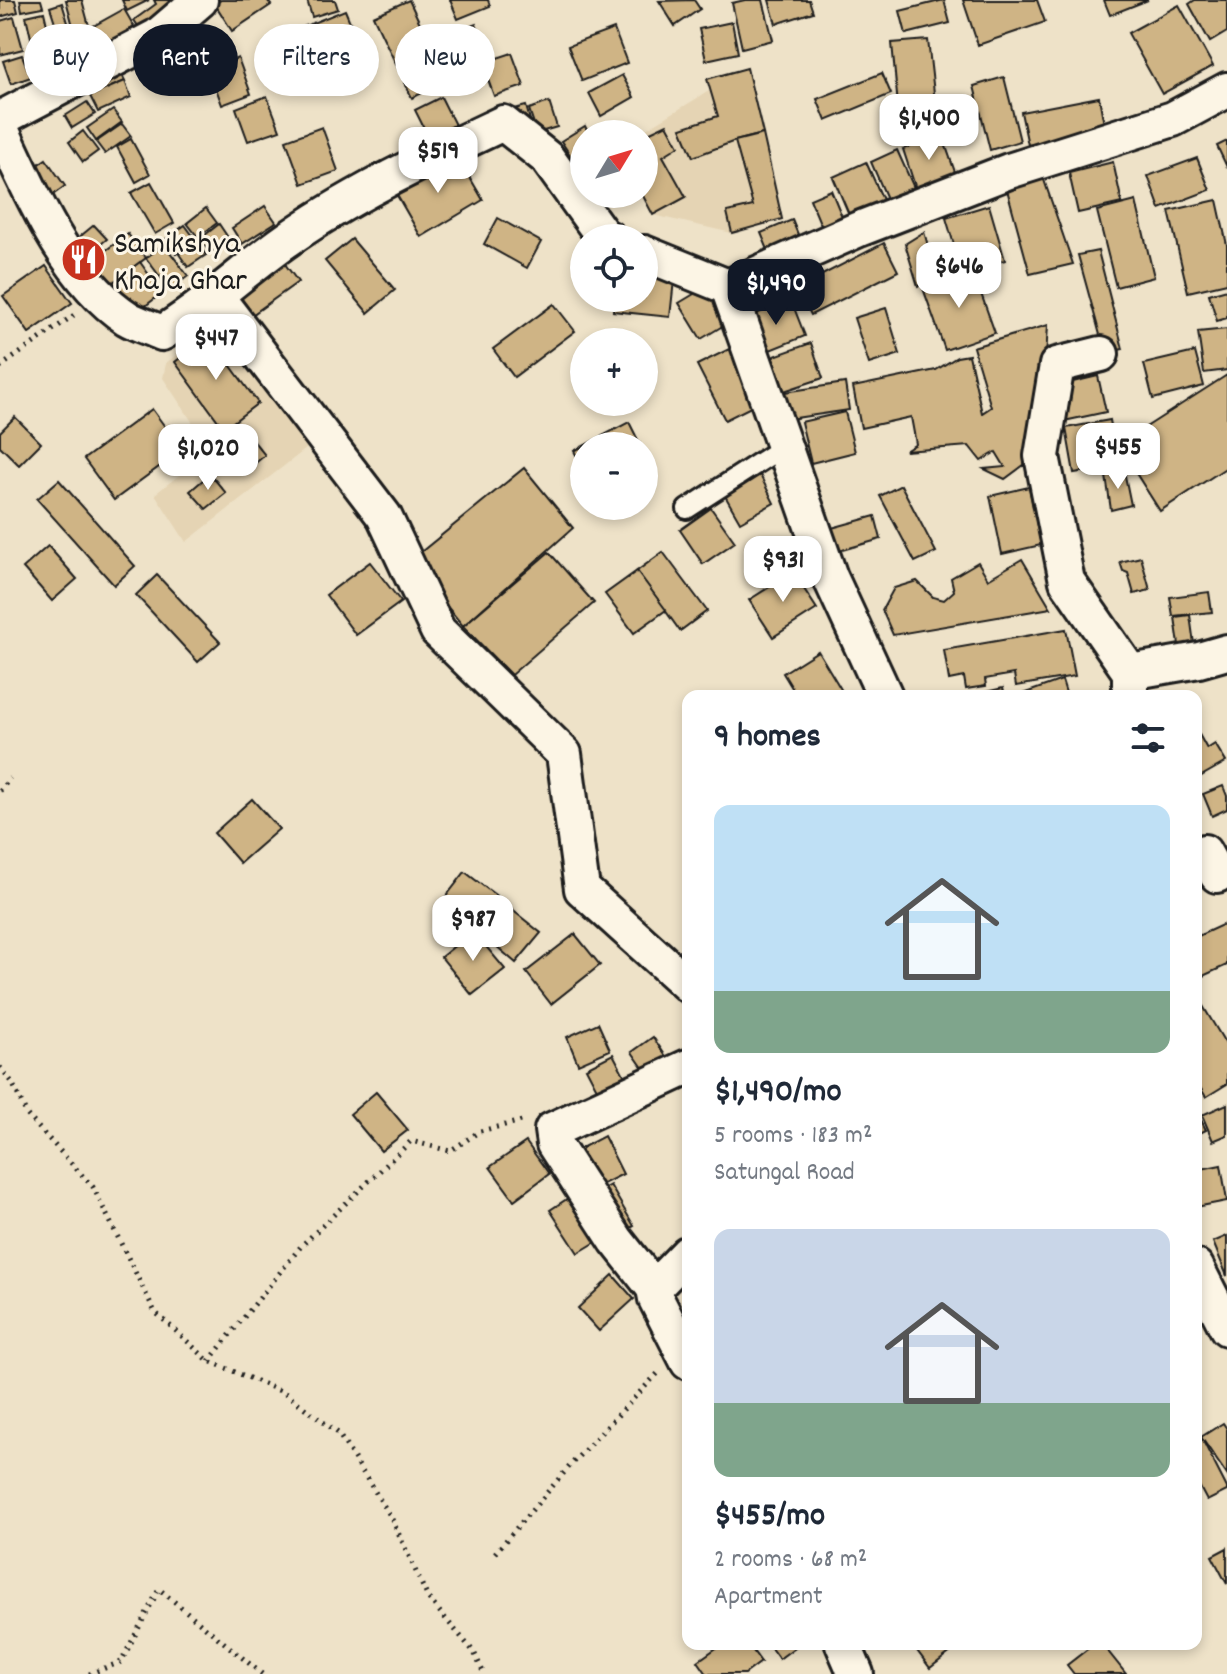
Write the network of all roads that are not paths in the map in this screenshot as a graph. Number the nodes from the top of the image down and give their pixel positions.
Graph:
1 (200, 0) edge
2 (1227, 90) edge
3 (0, 119) edge
4 (0, 127) edge
5 (594, 224) edge
6 (658, 259) edge
7 (728, 287) junction
8 (215, 295) junction
9 (1101, 354) dead end
10 (783, 447) junction
11 (687, 509) dead end
12 (1227, 652) edge
13 (1130, 684) edge
14 (882, 690) edge
15 (682, 980) edge
16 (682, 1070) edge
17 (682, 1259) edge
18 (1202, 1279) edge
19 (654, 1288) junction
20 (1227, 1328) edge
21 (682, 1352) edge
22 (846, 1650) edge
23 (856, 1674) edge

1 - 3 street
2 - 7 street
4 - 8 street
5 - 8 street
6 - 7 street
7 - 10 street
8 - 15 street
9 - 13 street
10 - 11 lane
10 - 14 street
12 - 13 street
16 - 19 street
17 - 19 street
18 - 20 street
19 - 21 street
22 - 23 street

